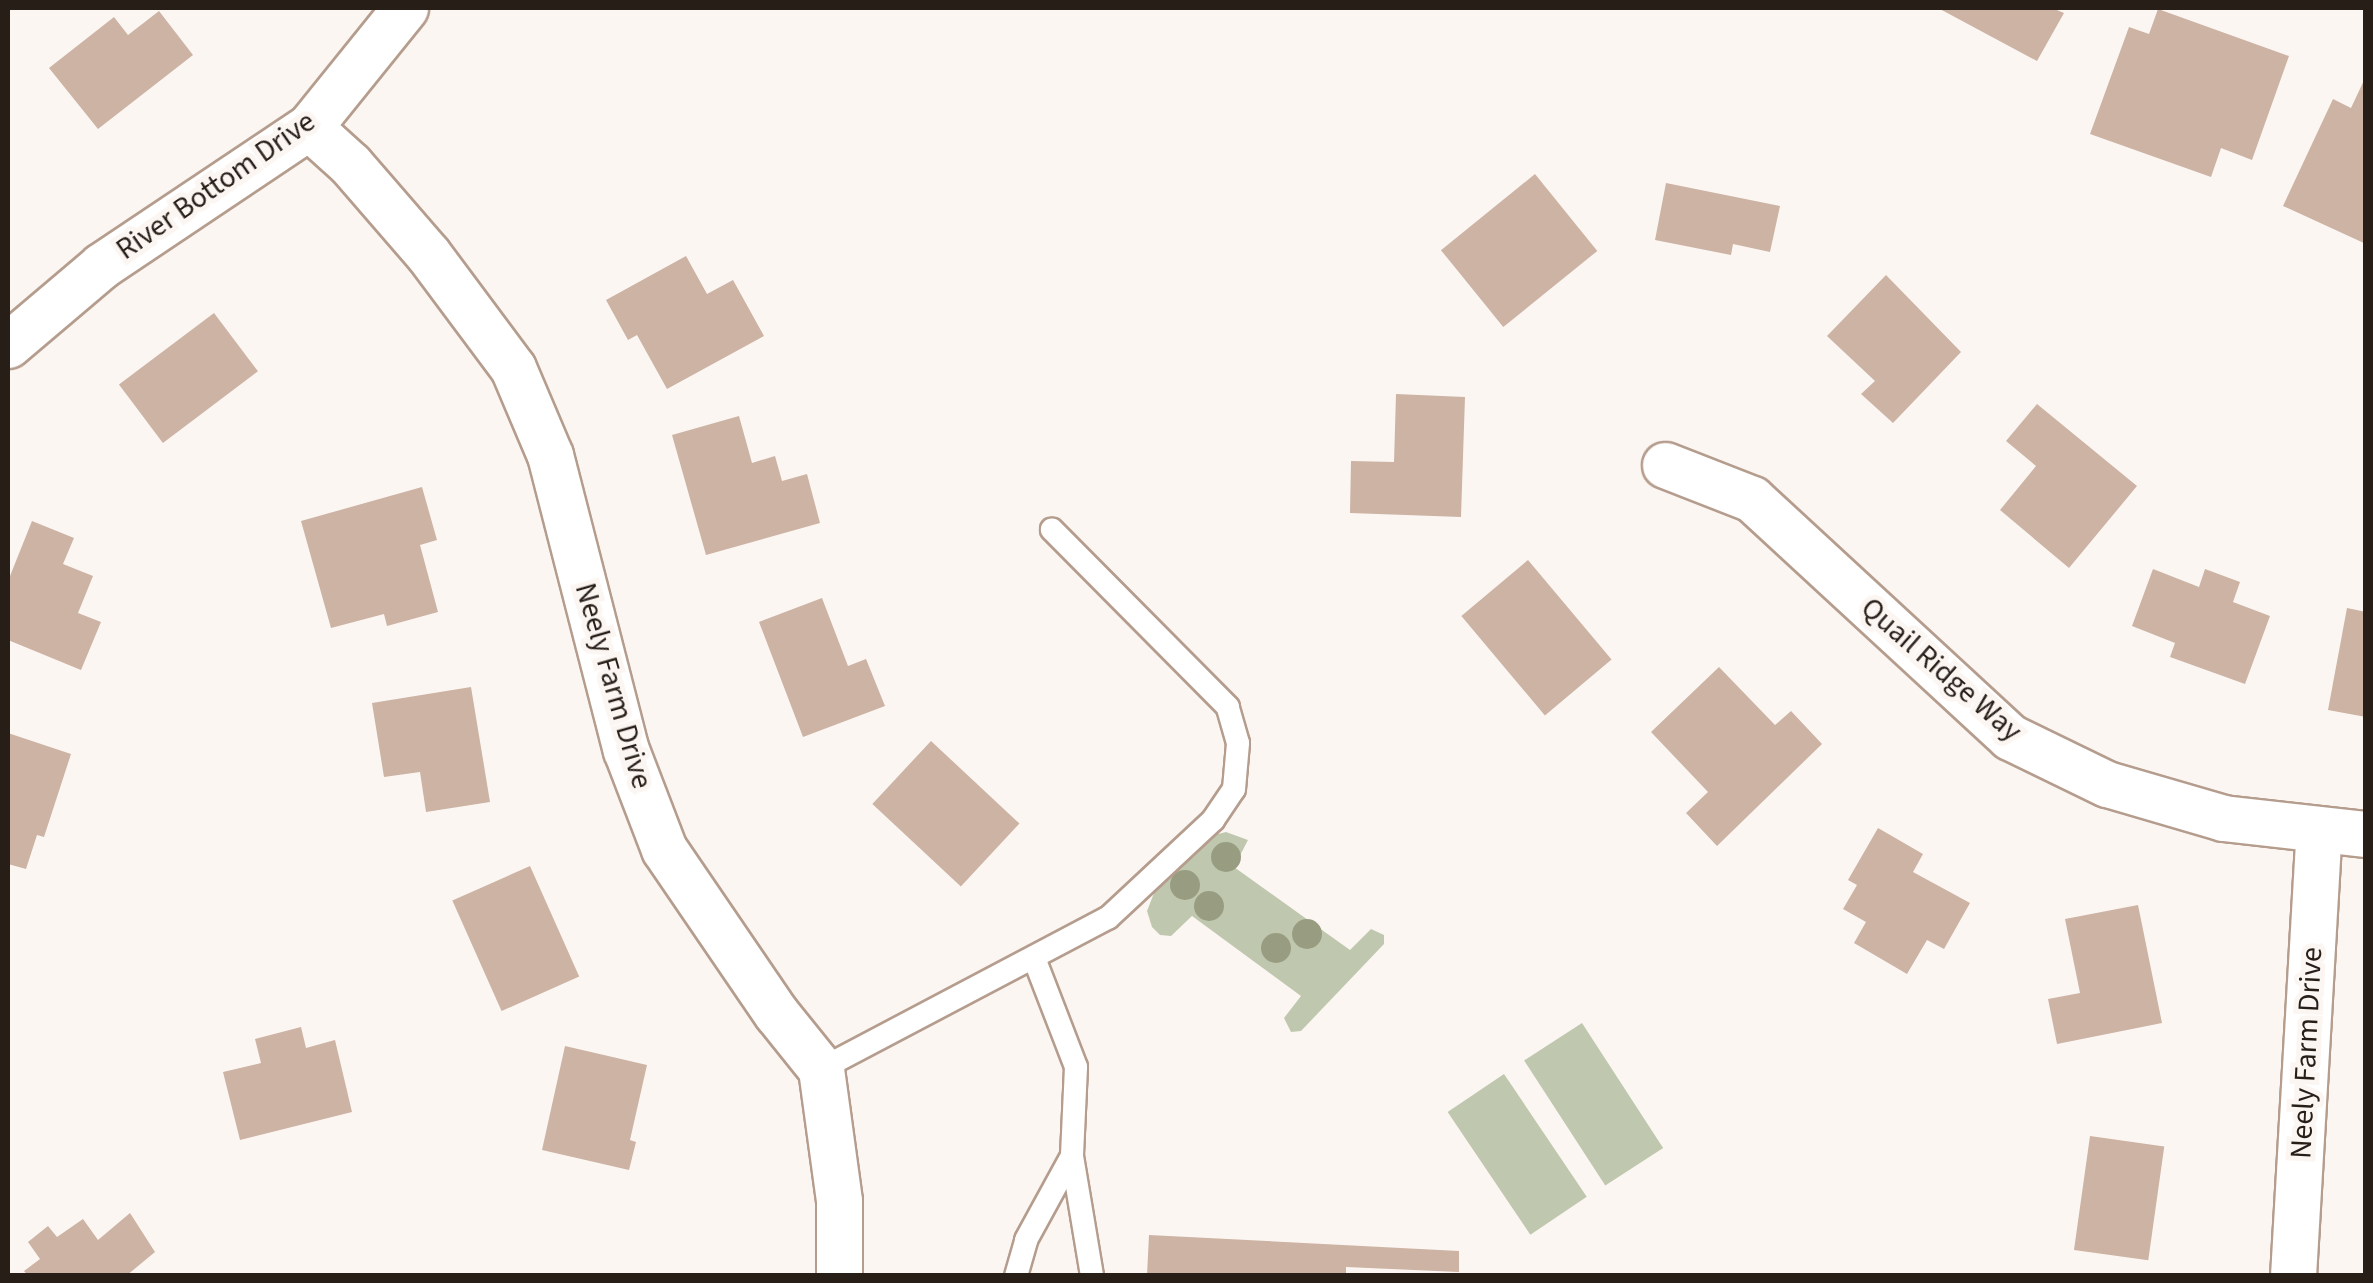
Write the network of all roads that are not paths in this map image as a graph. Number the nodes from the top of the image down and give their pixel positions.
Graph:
1 (404, 8) edge
2 (310, 127) junction
3 (8, 344) edge
4 (1665, 465) dead end
5 (1052, 530) dead end
6 (2319, 830) junction
7 (2366, 834) edge
8 (1034, 958) junction
9 (820, 1069) junction
10 (1072, 1156) junction
11 (839, 1276) edge
12 (1016, 1276) edge
13 (1092, 1276) edge
14 (2294, 1276) edge

1 - 2 street, River Bottom Drive
2 - 3 street, River Bottom Drive
2 - 9 street, Neely Farm Drive
4 - 6 street, Quail Ridge Way
5 - 8 lane
6 - 7 street, Quail Ridge Way
6 - 14 street, Neely Farm Drive
8 - 9 lane
8 - 10 lane
9 - 11 street, Neely Farm Drive
10 - 12 lane
10 - 13 lane

